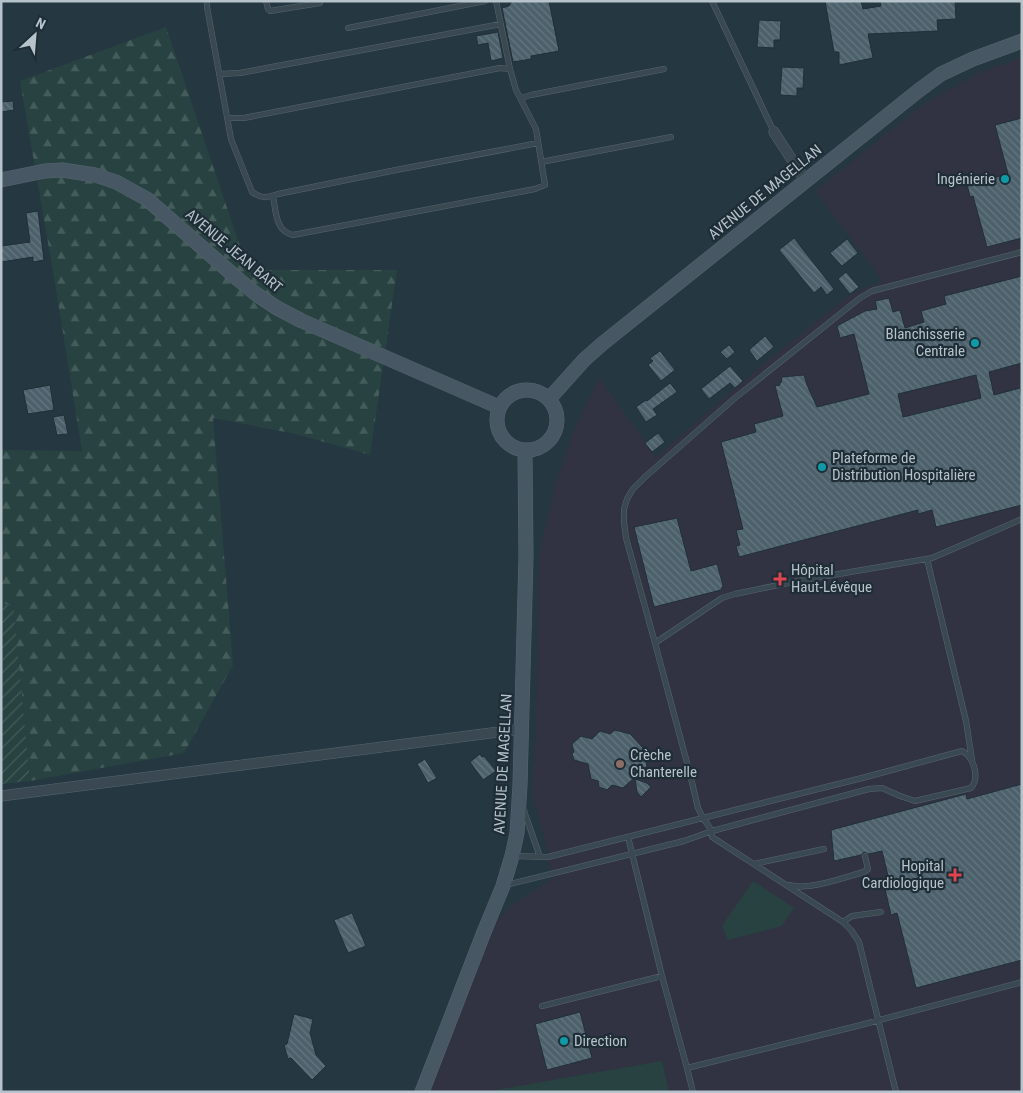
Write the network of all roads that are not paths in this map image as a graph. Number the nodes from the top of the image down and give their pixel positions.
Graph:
1 (207, 1) edge
2 (266, 1) edge
3 (485, 1) edge
4 (496, 1) edge
5 (712, 1) edge
6 (320, 3) dead end
7 (501, 24) junction
8 (348, 28) dead end
9 (1022, 41) edge
10 (510, 69) junction
11 (664, 69) dead end
12 (219, 74) junction
13 (521, 98) junction
14 (227, 118) junction
15 (774, 132) joint
16 (671, 137) dead end
17 (538, 144) junction
18 (541, 162) junction
19 (1, 180) edge
20 (805, 180) junction
21 (273, 196) junction
22 (1022, 252) edge
23 (549, 399) junction
24 (500, 407) junction
25 (526, 451) junction
26 (1022, 519) edge
27 (927, 559) junction
28 (655, 643) junction
29 (522, 729) junction
30 (972, 763) junction
31 (866, 777) junction
32 (869, 789) junction
33 (1, 796) edge
34 (519, 797) junction
35 (703, 818) junction
36 (712, 831) junction
37 (628, 838) junction
38 (824, 849) dead end
39 (632, 854) junction
40 (512, 856) junction
41 (865, 856) dead end
42 (540, 857) junction
43 (754, 864) junction
44 (780, 881) junction
45 (503, 886) junction
46 (806, 886) junction
47 (802, 895) junction
48 (880, 912) dead end
49 (843, 922) junction
50 (662, 976) junction
51 (1022, 982) edge
52 (542, 1006) dead end
53 (878, 1020) junction
54 (687, 1068) junction
55 (422, 1092) edge
56 (694, 1092) edge
57 (896, 1092) edge

1 - 12 lane
2 - 6 lane
3 - 8 lane
4 - 7 lane
5 - 15 lane
7 - 10 lane
7 - 12 lane
9 - 20 street, AVENUE DE MAGELLAN
10 - 13 lane
10 - 14 lane
11 - 13 lane
12 - 14 lane
13 - 17 lane
14 - 21 lane
15 - 20 street
16 - 18 lane
17 - 18 lane
17 - 21 lane
18 - 21 lane
19 - 24 street, AVENUE JEAN BART
20 - 23 street, AVENUE DE MAGELLAN
22 - 28 lane
23 - 24 street
23 - 25 street
24 - 25 street
25 - 29 street, AVENUE DE MAGELLAN
26 - 27 lane
27 - 28 lane
27 - 30 lane
28 - 35 lane
29 - 33 street
29 - 34 street, AVENUE DE MAGELLAN
30 - 31 lane
30 - 32 lane
31 - 32 lane
31 - 35 lane
32 - 36 lane
34 - 40 street, AVENUE DE MAGELLAN
34 - 42 lane
35 - 36 lane
35 - 37 lane
36 - 39 lane
36 - 43 lane
37 - 39 lane
37 - 42 lane
38 - 43 lane
39 - 45 lane
39 - 50 lane
40 - 42 lane
40 - 45 street, AVENUE DE MAGELLAN
41 - 46 lane
43 - 44 lane
44 - 46 lane
44 - 47 lane
45 - 55 street, AVENUE DE MAGELLAN
46 - 47 lane
47 - 49 lane
48 - 49 lane
49 - 53 lane
50 - 52 lane
50 - 54 lane
51 - 53 lane
53 - 54 lane
53 - 57 lane
54 - 56 lane

